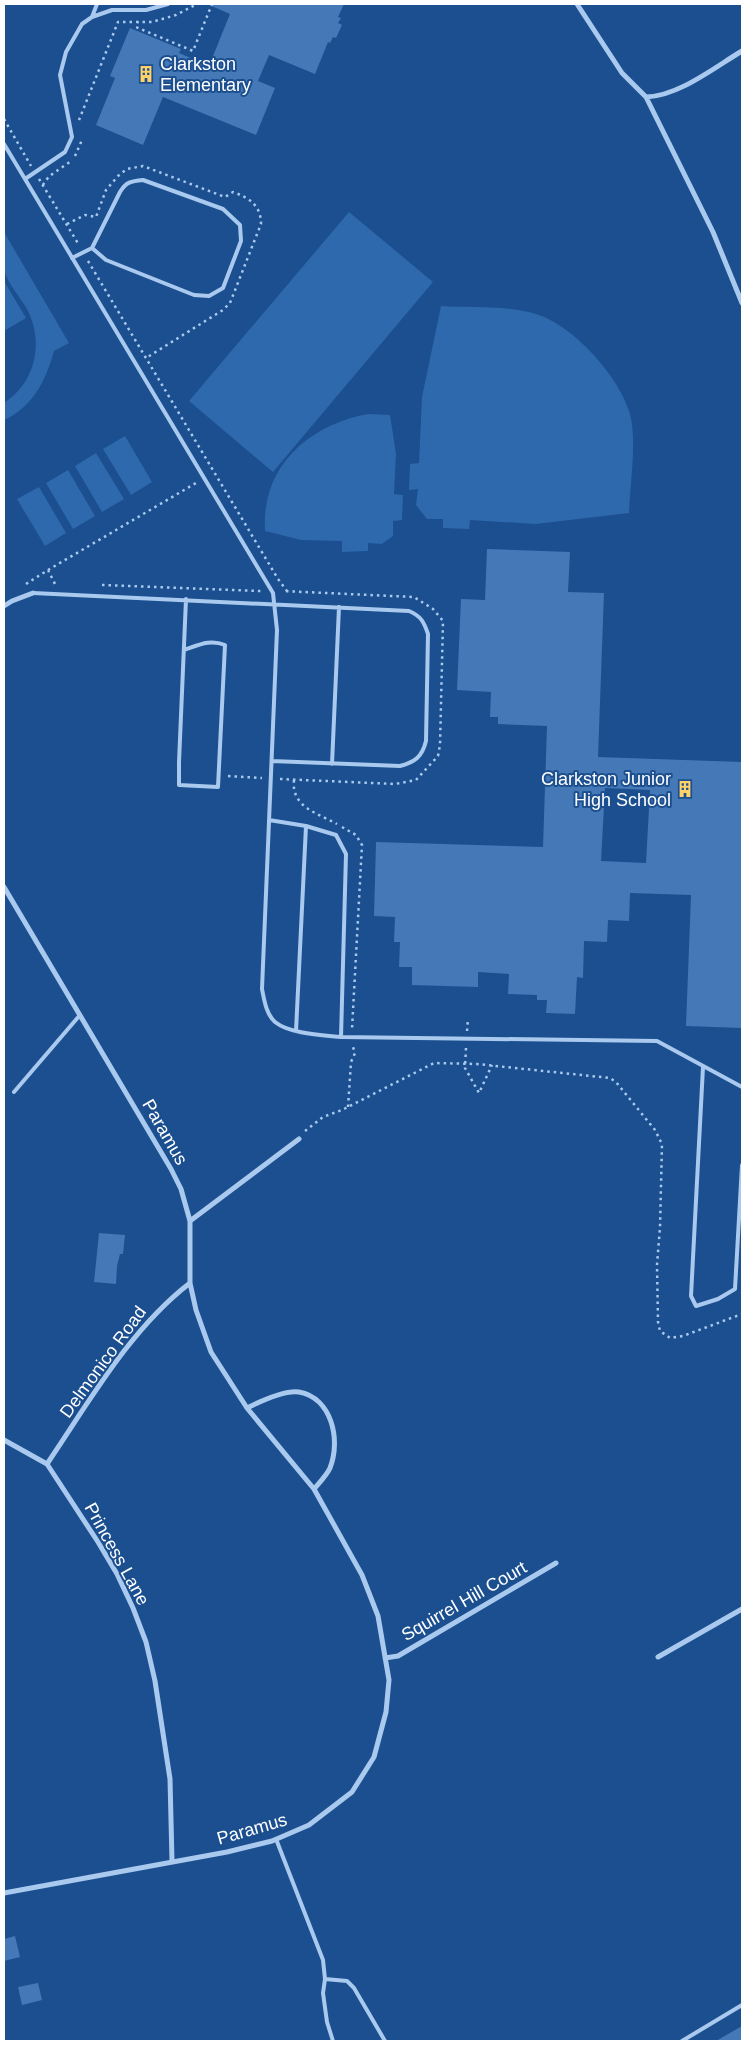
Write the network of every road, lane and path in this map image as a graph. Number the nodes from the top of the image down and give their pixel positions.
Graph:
1 (97, 4) edge
2 (148, 4) edge
3 (168, 4) edge
4 (197, 4) edge
5 (212, 4) edge
6 (578, 4) edge
7 (146, 10) junction
8 (92, 17) junction
9 (138, 21) junction
10 (742, 51) edge
11 (646, 97) junction
12 (4, 119) edge
13 (79, 120) dead end
14 (82, 140) dead end
15 (4, 144) edge
16 (35, 172) junction
17 (24, 179) junction
18 (43, 185) junction
19 (66, 224) junction
20 (79, 247) dead end
21 (92, 248) junction
22 (84, 255) dead end
23 (72, 258) junction
24 (742, 303) edge
25 (146, 358) junction
26 (214, 472) junction
27 (204, 478) junction
28 (48, 570) junction
29 (39, 583) dead end
30 (47, 584) dead end
31 (55, 584) junction
32 (65, 584) dead end
33 (95, 585) dead end
34 (271, 591) junction
35 (287, 591) junction
36 (33, 593) joint
37 (186, 599) junction
38 (275, 604) junction
39 (4, 606) edge
40 (338, 607) junction
41 (184, 650) junction
42 (272, 761) junction
43 (332, 764) junction
44 (219, 776) junction
45 (271, 778) junction
46 (269, 820) junction
47 (306, 826) junction
48 (4, 887) edge
49 (80, 1015) junction
50 (468, 1019) dead end
51 (296, 1031) junction
52 (341, 1037) junction
53 (467, 1038) junction
54 (464, 1064) junction
55 (492, 1065) junction
56 (703, 1067) junction
57 (742, 1087) edge
58 (14, 1092) dead end
59 (299, 1139) joint
60 (742, 1165) edge
61 (190, 1221) junction
62 (190, 1283) junction
63 (742, 1314) edge
64 (247, 1408) junction
65 (4, 1440) edge
66 (47, 1464) junction
67 (314, 1489) junction
68 (556, 1563) dead end
69 (742, 1610) edge
70 (658, 1657) dead end
71 (385, 1658) junction
72 (276, 1839) junction
73 (172, 1862) junction
74 (4, 1893) edge
75 (325, 1979) junction
76 (742, 2005) edge
77 (334, 2041) edge
78 (385, 2041) edge
79 (682, 2041) edge

1 - 8 lane
2 - 7 lane
3 - 7 lane
4 - 9 path
5 - 9 path
6 - 11 street
7 - 8 lane
8 - 16 lane
9 - 13 path
10 - 11 street
11 - 24 street
12 - 16 path
14 - 18 path
15 - 17 lane
16 - 17 lane
16 - 18 path
17 - 23 lane
18 - 19 path
19 - 20 path
19 - 25 path
21 - 21 lane
21 - 23 lane
22 - 25 path
23 - 27 lane
25 - 26 path
26 - 27 path
26 - 35 path
27 - 28 path
27 - 34 lane
28 - 29 path
28 - 31 path
30 - 31 path
31 - 32 path
33 - 34 path
34 - 35 path
34 - 38 lane
35 - 45 path
36 - 37 lane
36 - 39 street
37 - 38 lane
37 - 41 lane
38 - 40 lane
38 - 42 lane
40 - 43 lane
40 - 43 lane
41 - 44 lane
41 - 44 lane
42 - 43 lane
42 - 45 lane
44 - 45 path
45 - 46 lane
46 - 47 lane
46 - 51 lane
47 - 51 lane
47 - 52 lane
48 - 49 street, Paramus
49 - 58 lane
49 - 61 street, Paramus
50 - 53 path
51 - 52 lane
52 - 53 lane
53 - 54 path
53 - 56 lane
54 - 55 path
54 - 55 path
54 - 59 path
55 - 63 path
56 - 57 lane
56 - 60 lane
59 - 61 street
61 - 62 street, Paramus
62 - 64 street, Paramus
62 - 66 street, Delmonico Road
64 - 67 street, Paramus
64 - 67 street
65 - 66 street, Princess Lane
66 - 73 street, Princess Lane
67 - 71 street, Paramus
68 - 71 street, Squirrel Hill Court
69 - 70 street
71 - 72 street, Paramus
72 - 73 street, Paramus
72 - 75 lane
73 - 74 street, Paramus
75 - 77 lane
75 - 78 lane
76 - 79 lane

